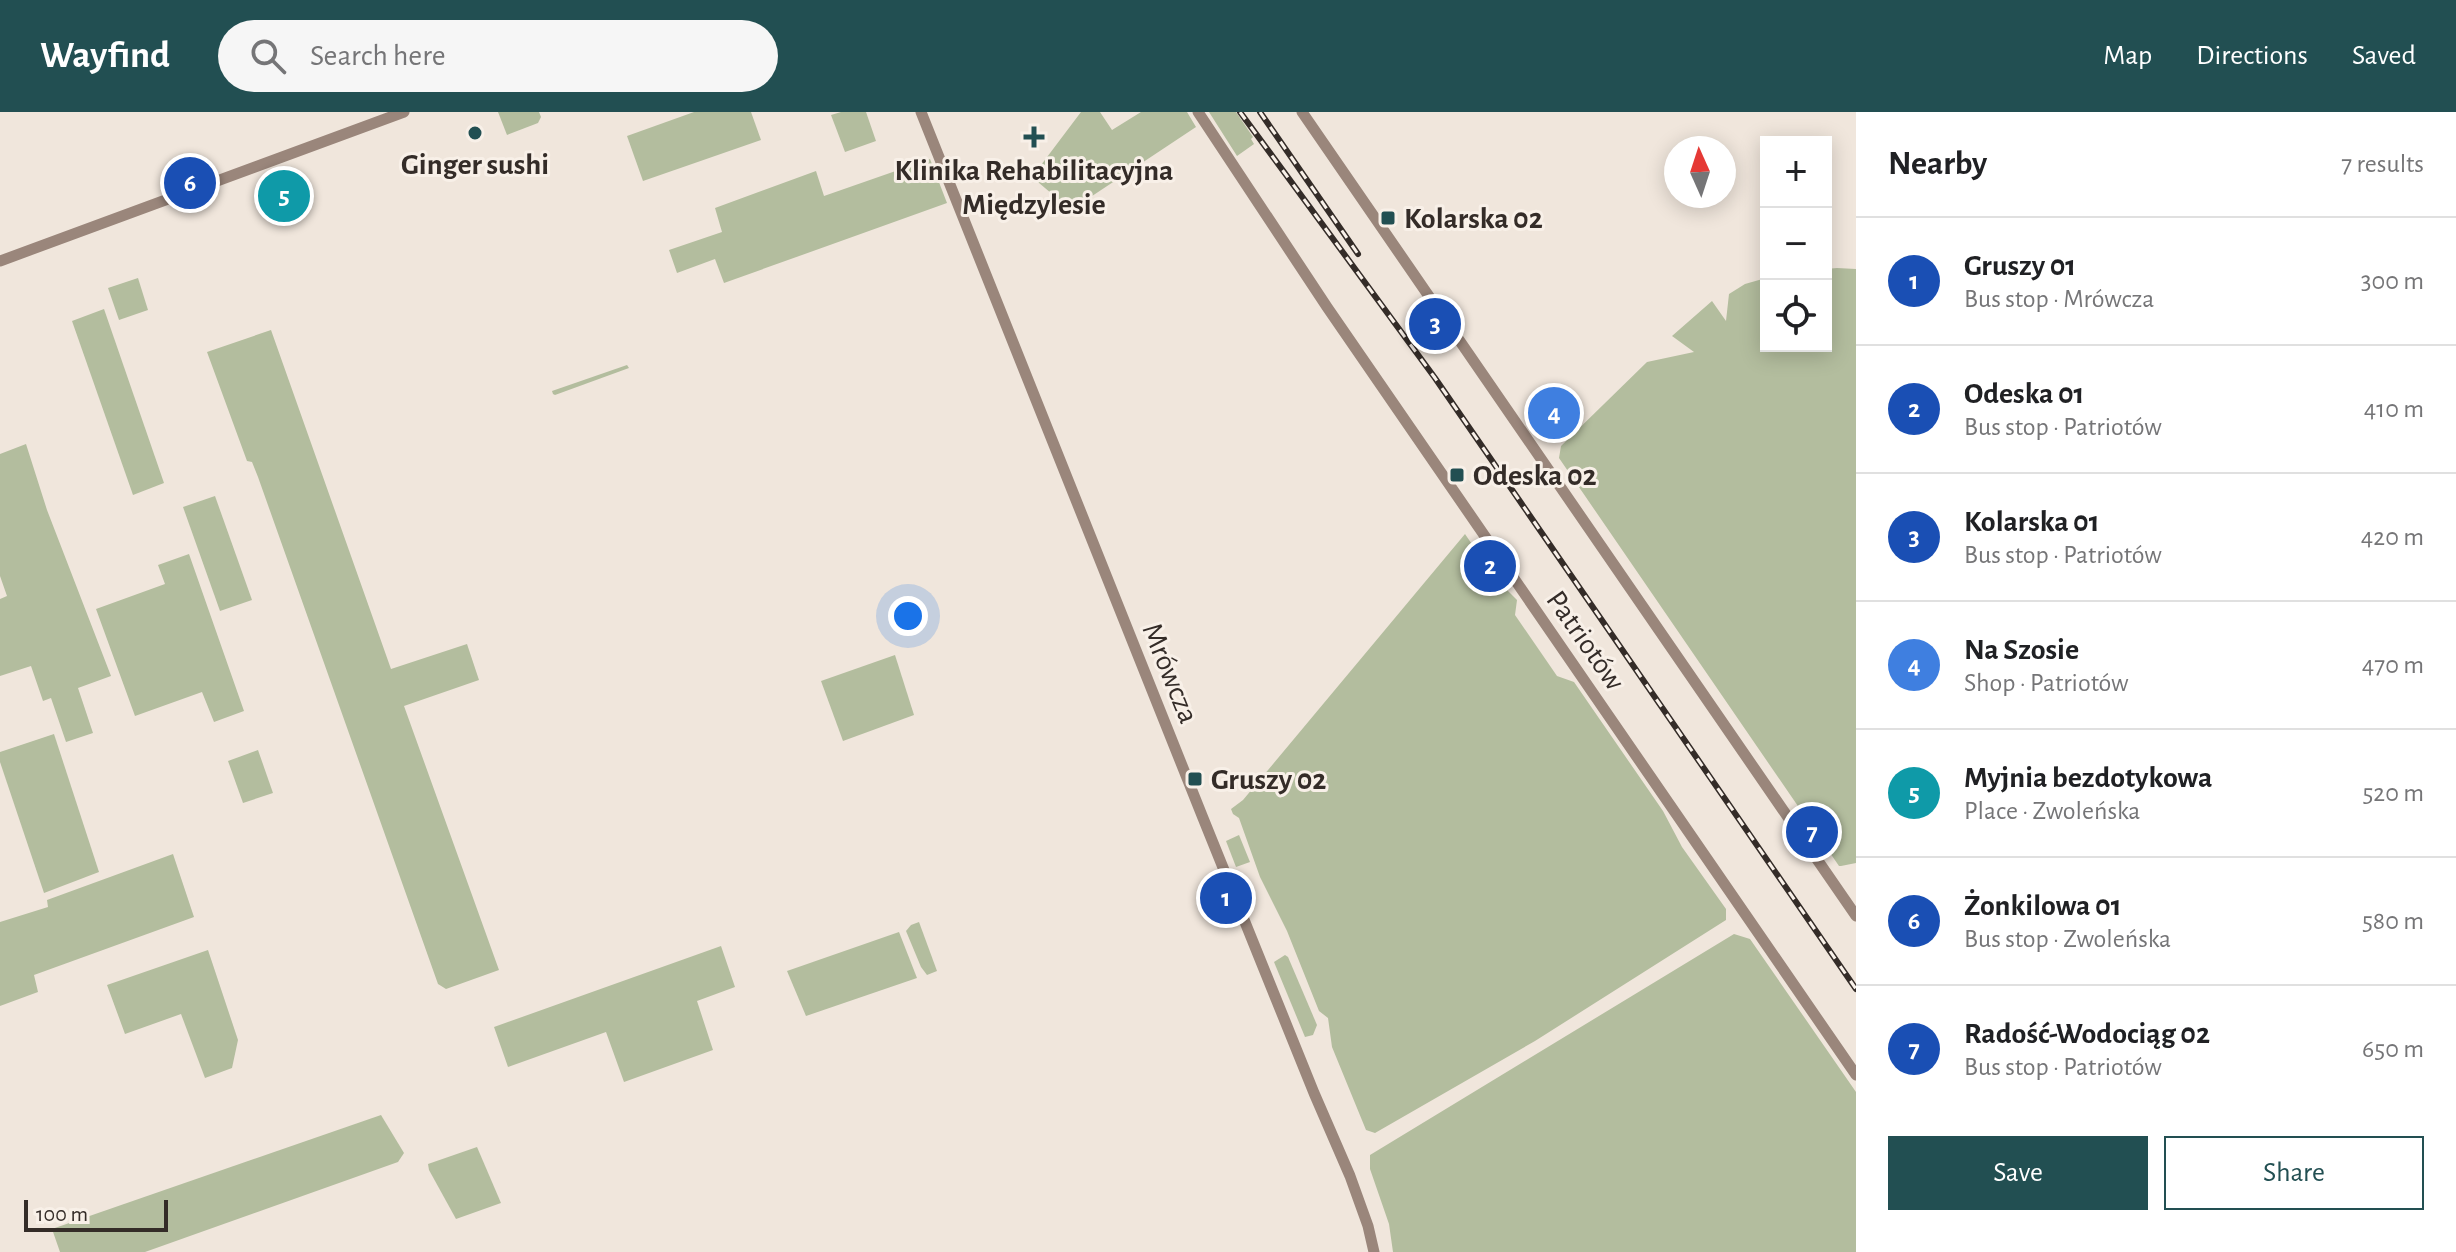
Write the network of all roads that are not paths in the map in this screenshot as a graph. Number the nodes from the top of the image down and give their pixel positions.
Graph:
1 (404, 112) edge
2 (921, 112) edge
3 (1198, 112) edge
4 (1302, 112) edge
5 (0, 261) edge
6 (1856, 916) edge
7 (1856, 1075) edge
8 (1374, 1252) edge

1 - 5 main road
2 - 8 main road, Mrówcza
3 - 7 main road, Patriotów
4 - 6 main road

